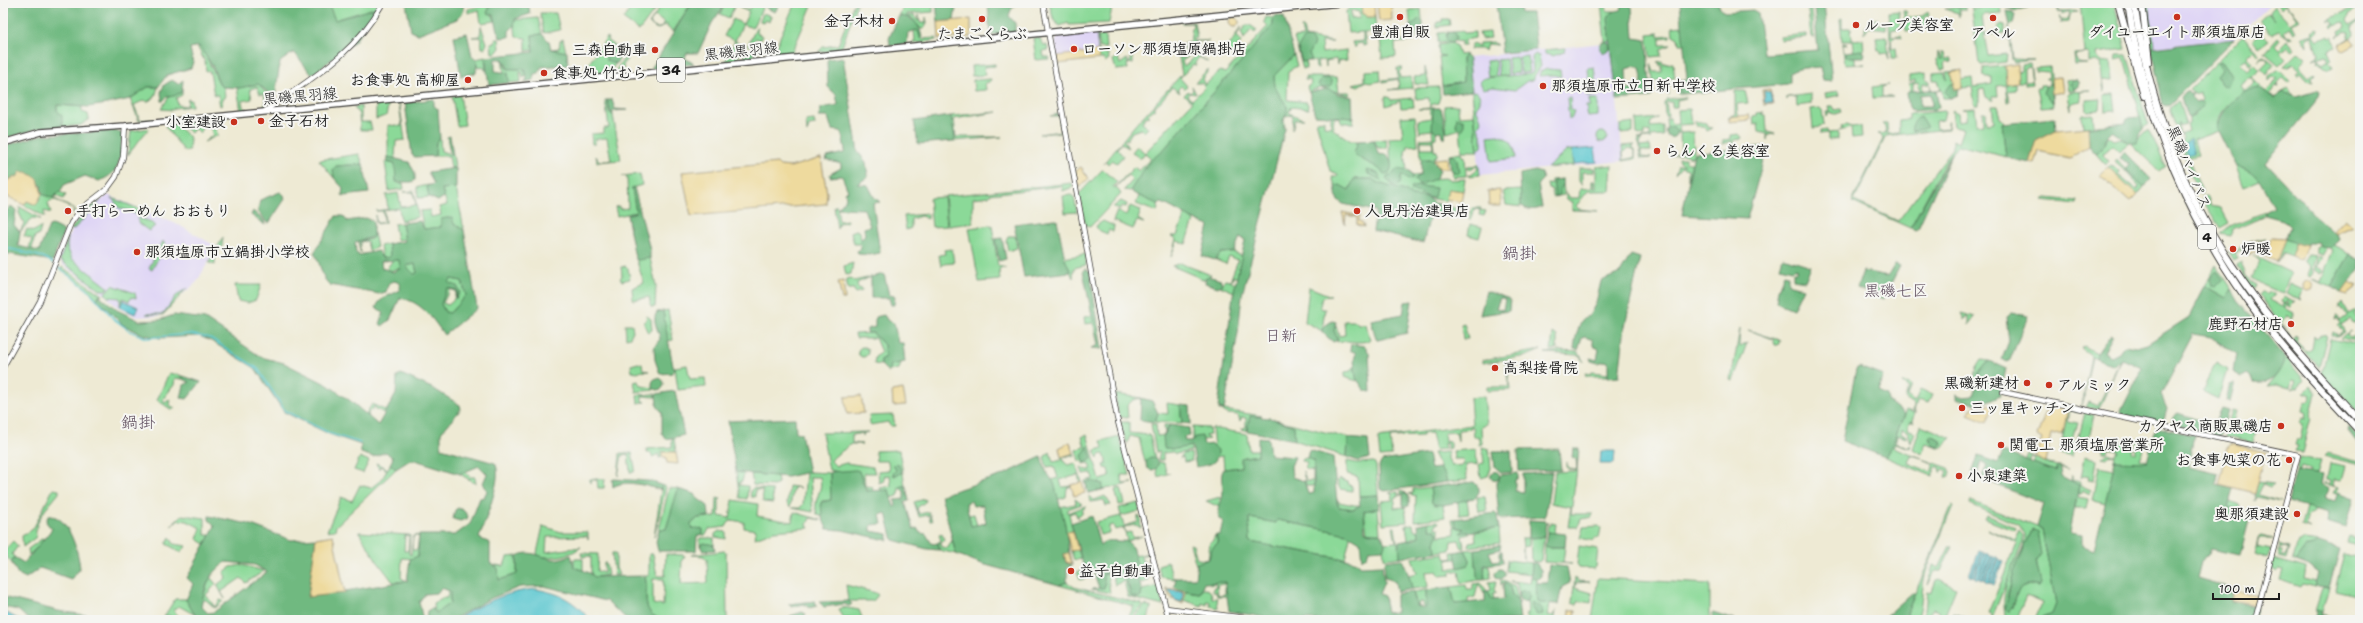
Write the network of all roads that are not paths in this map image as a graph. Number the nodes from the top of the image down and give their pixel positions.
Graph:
1 (383, 3) edge
2 (1043, 3) edge
3 (1340, 3) edge
4 (2118, 3) edge
5 (2128, 3) edge
6 (2134, 3) edge
7 (2142, 3) edge
8 (1048, 32) junction
9 (2157, 104) junction
10 (265, 111) junction
11 (2154, 117) junction
12 (125, 126) junction
13 (3, 142) edge
14 (3, 367) edge
15 (2003, 392) dead end
16 (2360, 421) edge
17 (2360, 432) edge
18 (1166, 608) junction
19 (1169, 620) edge
20 (1261, 620) edge
21 (2256, 620) edge

1 - 10 street
2 - 8 street
3 - 8 main road, 黒磯黒羽線 / 34
4 - 11 highway, 4
5 - 11 highway, 黒磯バイパス / 4
6 - 9 highway, 黒磯バイパス / 4
7 - 9 highway, 4
8 - 10 main road, 黒磯黒羽線 / 34
8 - 18 street
9 - 16 highway, 黒磯バイパス / 4
10 - 12 main road, 黒磯黒羽線 / 34
11 - 17 highway, 黒磯バイパス / 4
12 - 13 main road, 黒磯黒羽線 / 34
12 - 14 street
15 - 21 street
18 - 19 street
18 - 20 street

